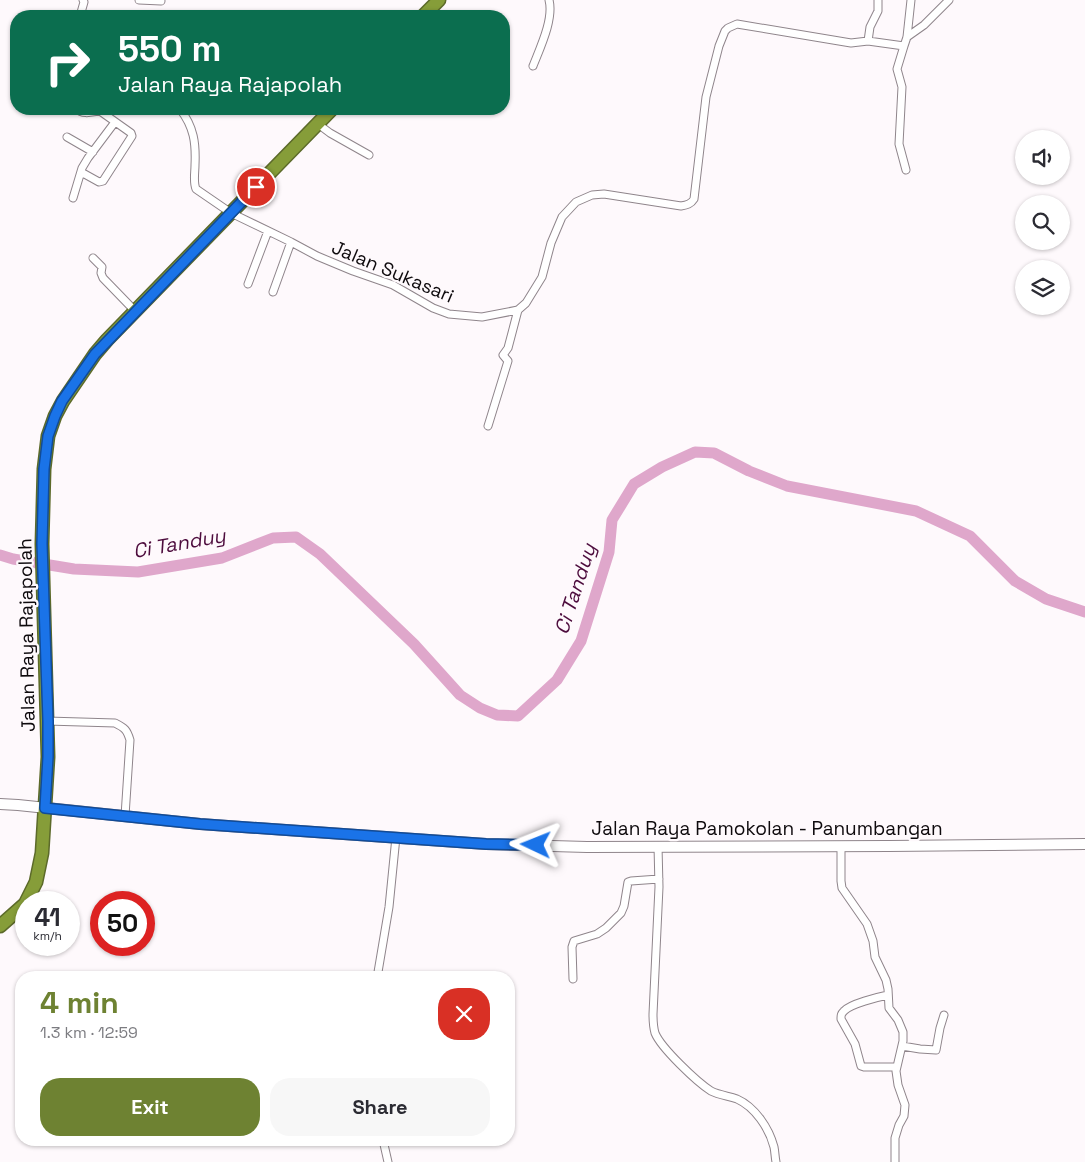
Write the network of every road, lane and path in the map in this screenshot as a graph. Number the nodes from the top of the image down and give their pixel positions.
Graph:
1 (139, 0) edge
2 (439, 0) edge
3 (548, 0) edge
4 (878, 0) edge
5 (911, 0) edge
6 (949, 0) edge
7 (161, 1) dead end
8 (429, 10) edge
9 (907, 37) junction
10 (868, 42) junction
11 (904, 46) junction
12 (534, 66) dead end
13 (107, 115) edge
14 (184, 115) edge
15 (326, 115) edge
16 (115, 122) junction
17 (318, 124) junction
18 (136, 136) dead end
19 (67, 137) dead end
20 (92, 152) junction
21 (369, 155) dead end
22 (906, 170) dead end
23 (81, 172) junction
24 (73, 198) dead end
25 (231, 213) junction
26 (268, 231) junction
27 (291, 242) junction
28 (93, 258) dead end
29 (248, 284) dead end
30 (273, 292) dead end
31 (518, 310) junction
32 (135, 311) junction
33 (488, 426) dead end
34 (48, 721) junction
35 (0, 804) edge
36 (45, 808) junction
37 (125, 816) junction
38 (396, 837) junction
39 (1085, 844) edge
40 (658, 846) junction
41 (841, 846) junction
42 (659, 878) junction
43 (0, 926) edge
44 (378, 971) edge
45 (573, 979) dead end
46 (888, 995) junction
47 (944, 1016) dead end
48 (902, 1046) junction
49 (896, 1067) junction
50 (384, 1146) edge
51 (388, 1162) edge
52 (776, 1162) edge
53 (895, 1162) edge

1 - 7 street
2 - 8 highway
3 - 12 street
4 - 10 street
5 - 9 street
6 - 9 street
9 - 11 street
10 - 11 street
10 - 31 street
11 - 22 street
13 - 16 street
14 - 25 street, Jalan Sukasari
15 - 17 highway, Jalan Raya Rajapolah
16 - 18 street
16 - 20 street
16 - 23 street
17 - 21 street
17 - 25 highway, Jalan Raya Rajapolah
19 - 20 street
20 - 23 street
23 - 24 street
25 - 26 street, Jalan Sukasari
25 - 32 highway, Jalan Raya Rajapolah
26 - 27 street, Jalan Sukasari
26 - 29 street
27 - 30 street
27 - 31 street, Jalan Sukasari
28 - 32 street
31 - 33 street
32 - 34 highway, Jalan Raya Rajapolah
34 - 36 highway, Jalan Raya Rajapolah
34 - 37 street
35 - 36 main road, Jalan Raya Pamokolan - Panumbangan
36 - 37 main road, Jalan Raya Pamokolan - Panumbangan
36 - 43 highway, Jalan Raya Rajapolah
37 - 38 main road, Jalan Raya Pamokolan - Panumbangan
38 - 40 main road, Jalan Raya Pamokolan - Panumbangan
38 - 44 street
39 - 41 main road, Jalan Raya Pamokolan - Panumbangan
40 - 41 main road, Jalan Raya Pamokolan - Panumbangan
40 - 42 street
41 - 46 street
42 - 45 street
42 - 52 street
46 - 48 street
46 - 49 street
47 - 48 street
48 - 49 street
49 - 53 street
50 - 51 street

